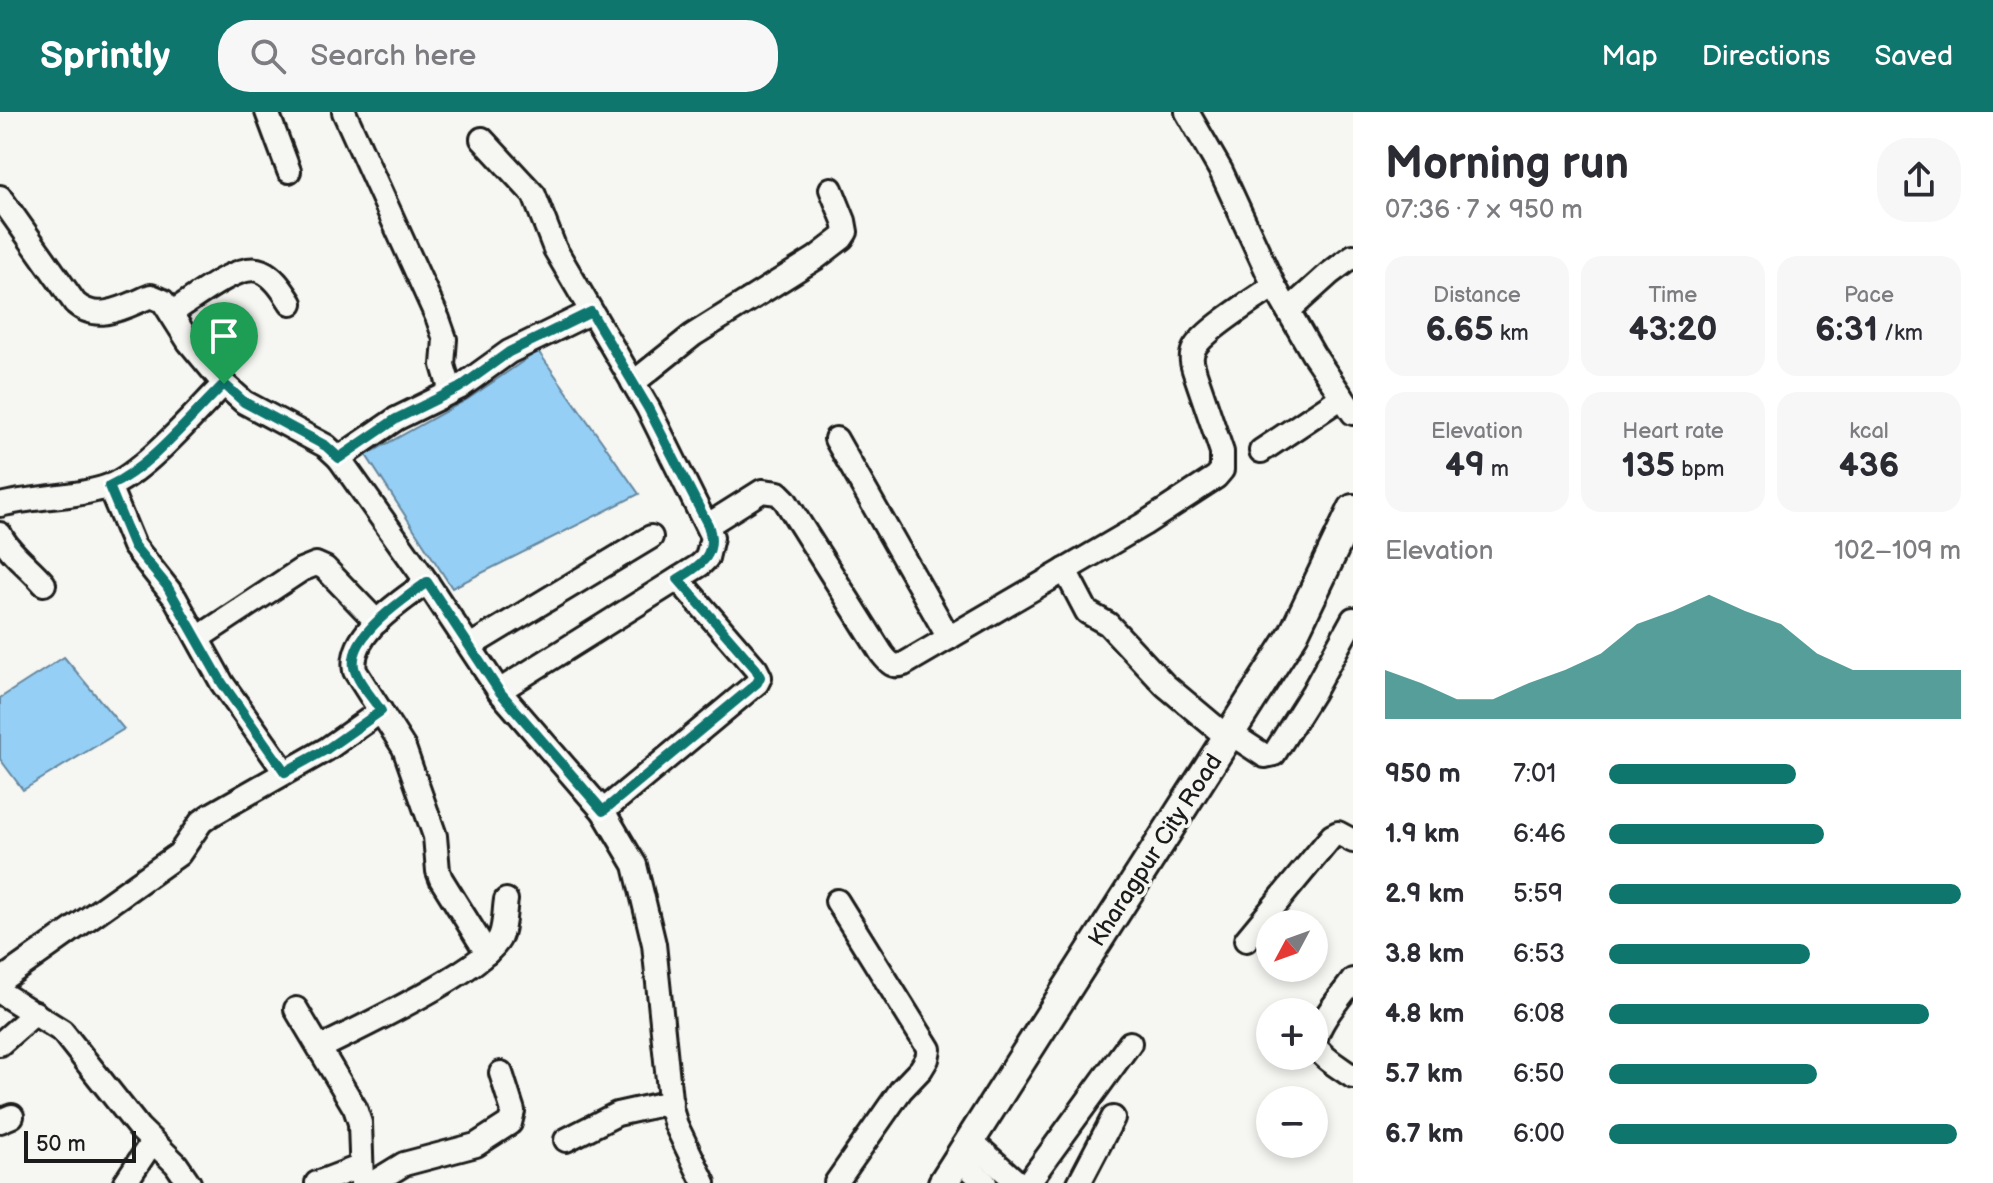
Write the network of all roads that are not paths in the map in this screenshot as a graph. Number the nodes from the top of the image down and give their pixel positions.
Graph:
1 (267, 112) edge
2 (344, 112) edge
3 (1187, 112) edge
4 (482, 139) dead end
5 (289, 171) dead end
6 (831, 189) dead end
7 (0, 197) edge
8 (1353, 256) edge
9 (1274, 286) junction
10 (291, 303) dead end
11 (1288, 311) junction
12 (591, 312) junction
13 (171, 313) junction
14 (633, 383) junction
15 (224, 384) junction
16 (451, 392) junction
17 (1348, 405) edge
18 (836, 439) dead end
19 (1261, 451) dead end
20 (339, 458) junction
21 (109, 486) junction
22 (0, 505) edge
23 (708, 525) junction
24 (1351, 526) edge
25 (0, 534) edge
26 (651, 537) dead end
27 (1065, 570) junction
28 (678, 579) junction
29 (427, 582) junction
30 (44, 584) dead end
31 (1353, 619) edge
32 (377, 622) junction
33 (198, 638) junction
34 (949, 638) junction
35 (470, 646) junction
36 (499, 691) junction
37 (381, 711) junction
38 (1228, 735) junction
39 (285, 772) junction
40 (603, 811) junction
41 (1353, 841) edge
42 (506, 900) dead end
43 (837, 901) dead end
44 (1246, 940) dead end
45 (487, 953) junction
46 (1353, 980) edge
47 (0, 981) edge
48 (0, 992) edge
49 (296, 1009) dead end
50 (35, 1013) junction
51 (1130, 1043) dead end
52 (0, 1044) edge
53 (320, 1048) junction
54 (501, 1073) dead end
55 (1353, 1077) edge
56 (671, 1102) junction
57 (1113, 1118) dead end
58 (566, 1140) dead end
59 (152, 1142) junction
60 (964, 1149) junction
61 (365, 1178) edge
62 (125, 1183) edge
63 (189, 1183) edge
64 (317, 1183) edge
65 (704, 1183) edge
66 (836, 1183) edge
67 (943, 1183) edge
68 (985, 1183) edge
69 (1018, 1183) edge
70 (1028, 1183) edge
71 (1079, 1183) edge

1 - 5 street
2 - 16 street
3 - 9 street
4 - 12 street
6 - 14 street
7 - 13 street
8 - 11 street
9 - 11 street
9 - 27 street
10 - 13 street
11 - 17 street
12 - 14 street
12 - 16 street
13 - 15 street
14 - 23 street
15 - 20 street
15 - 21 street
16 - 20 street
17 - 19 street
18 - 34 street
20 - 29 street
21 - 22 street
21 - 33 street
23 - 28 street
23 - 34 street
24 - 38 main road, Kharagpur City Road
25 - 30 street
26 - 35 street
27 - 34 street
27 - 38 street
28 - 36 street
28 - 40 street
29 - 32 street
29 - 35 street
31 - 38 street
32 - 33 street
32 - 37 street
33 - 39 street
35 - 36 street
36 - 40 street
37 - 39 street
37 - 45 street
38 - 60 main road, Kharagpur City Road
39 - 47 street
40 - 56 street
41 - 44 street
42 - 45 street
43 - 66 street
45 - 53 street
46 - 55 street
48 - 50 street
49 - 53 street
50 - 52 street
50 - 59 street
51 - 70 street
53 - 61 street
54 - 61 street
56 - 58 street
56 - 65 street
57 - 71 street
59 - 62 street
59 - 63 street
60 - 67 main road, Kharagpur City Road
60 - 68 street
60 - 69 street
61 - 64 street

